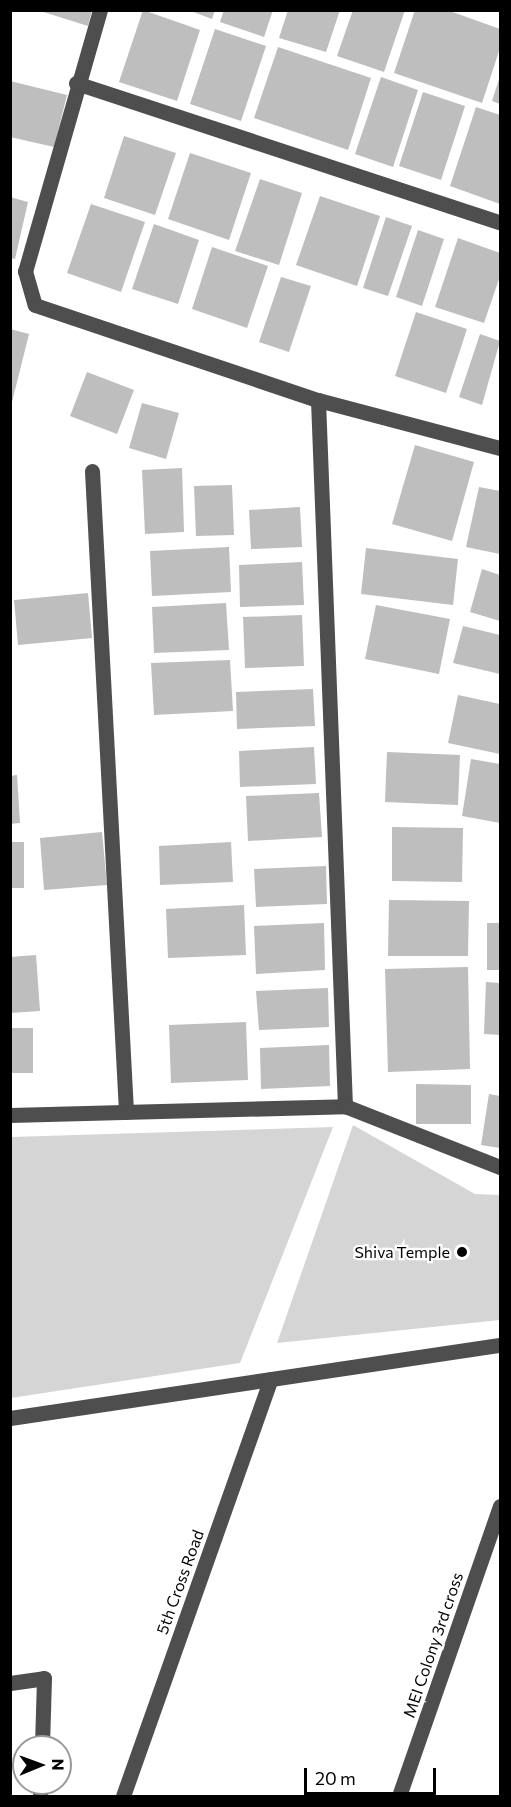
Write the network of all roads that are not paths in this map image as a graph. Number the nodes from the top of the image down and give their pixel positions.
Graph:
1 (100, 10) edge
2 (76, 83) junction
3 (501, 222) edge
4 (318, 400) junction
5 (501, 448) edge
6 (92, 471) dead end
7 (345, 1106) junction
8 (126, 1112) junction
9 (10, 1115) edge
10 (501, 1167) edge
11 (501, 1345) edge
12 (271, 1379) junction
13 (10, 1418) edge
14 (501, 1506) edge
15 (10, 1683) edge
16 (42, 1735) edge
17 (123, 1797) edge
18 (399, 1797) edge

1 - 2 street
2 - 3 street
2 - 4 street
4 - 5 street
4 - 7 street
6 - 8 street
7 - 8 street
7 - 10 street
8 - 9 street
11 - 12 street
12 - 13 street
12 - 17 street, 5th Cross Road
14 - 18 street, MEI Colony 3rd cross
15 - 16 street

